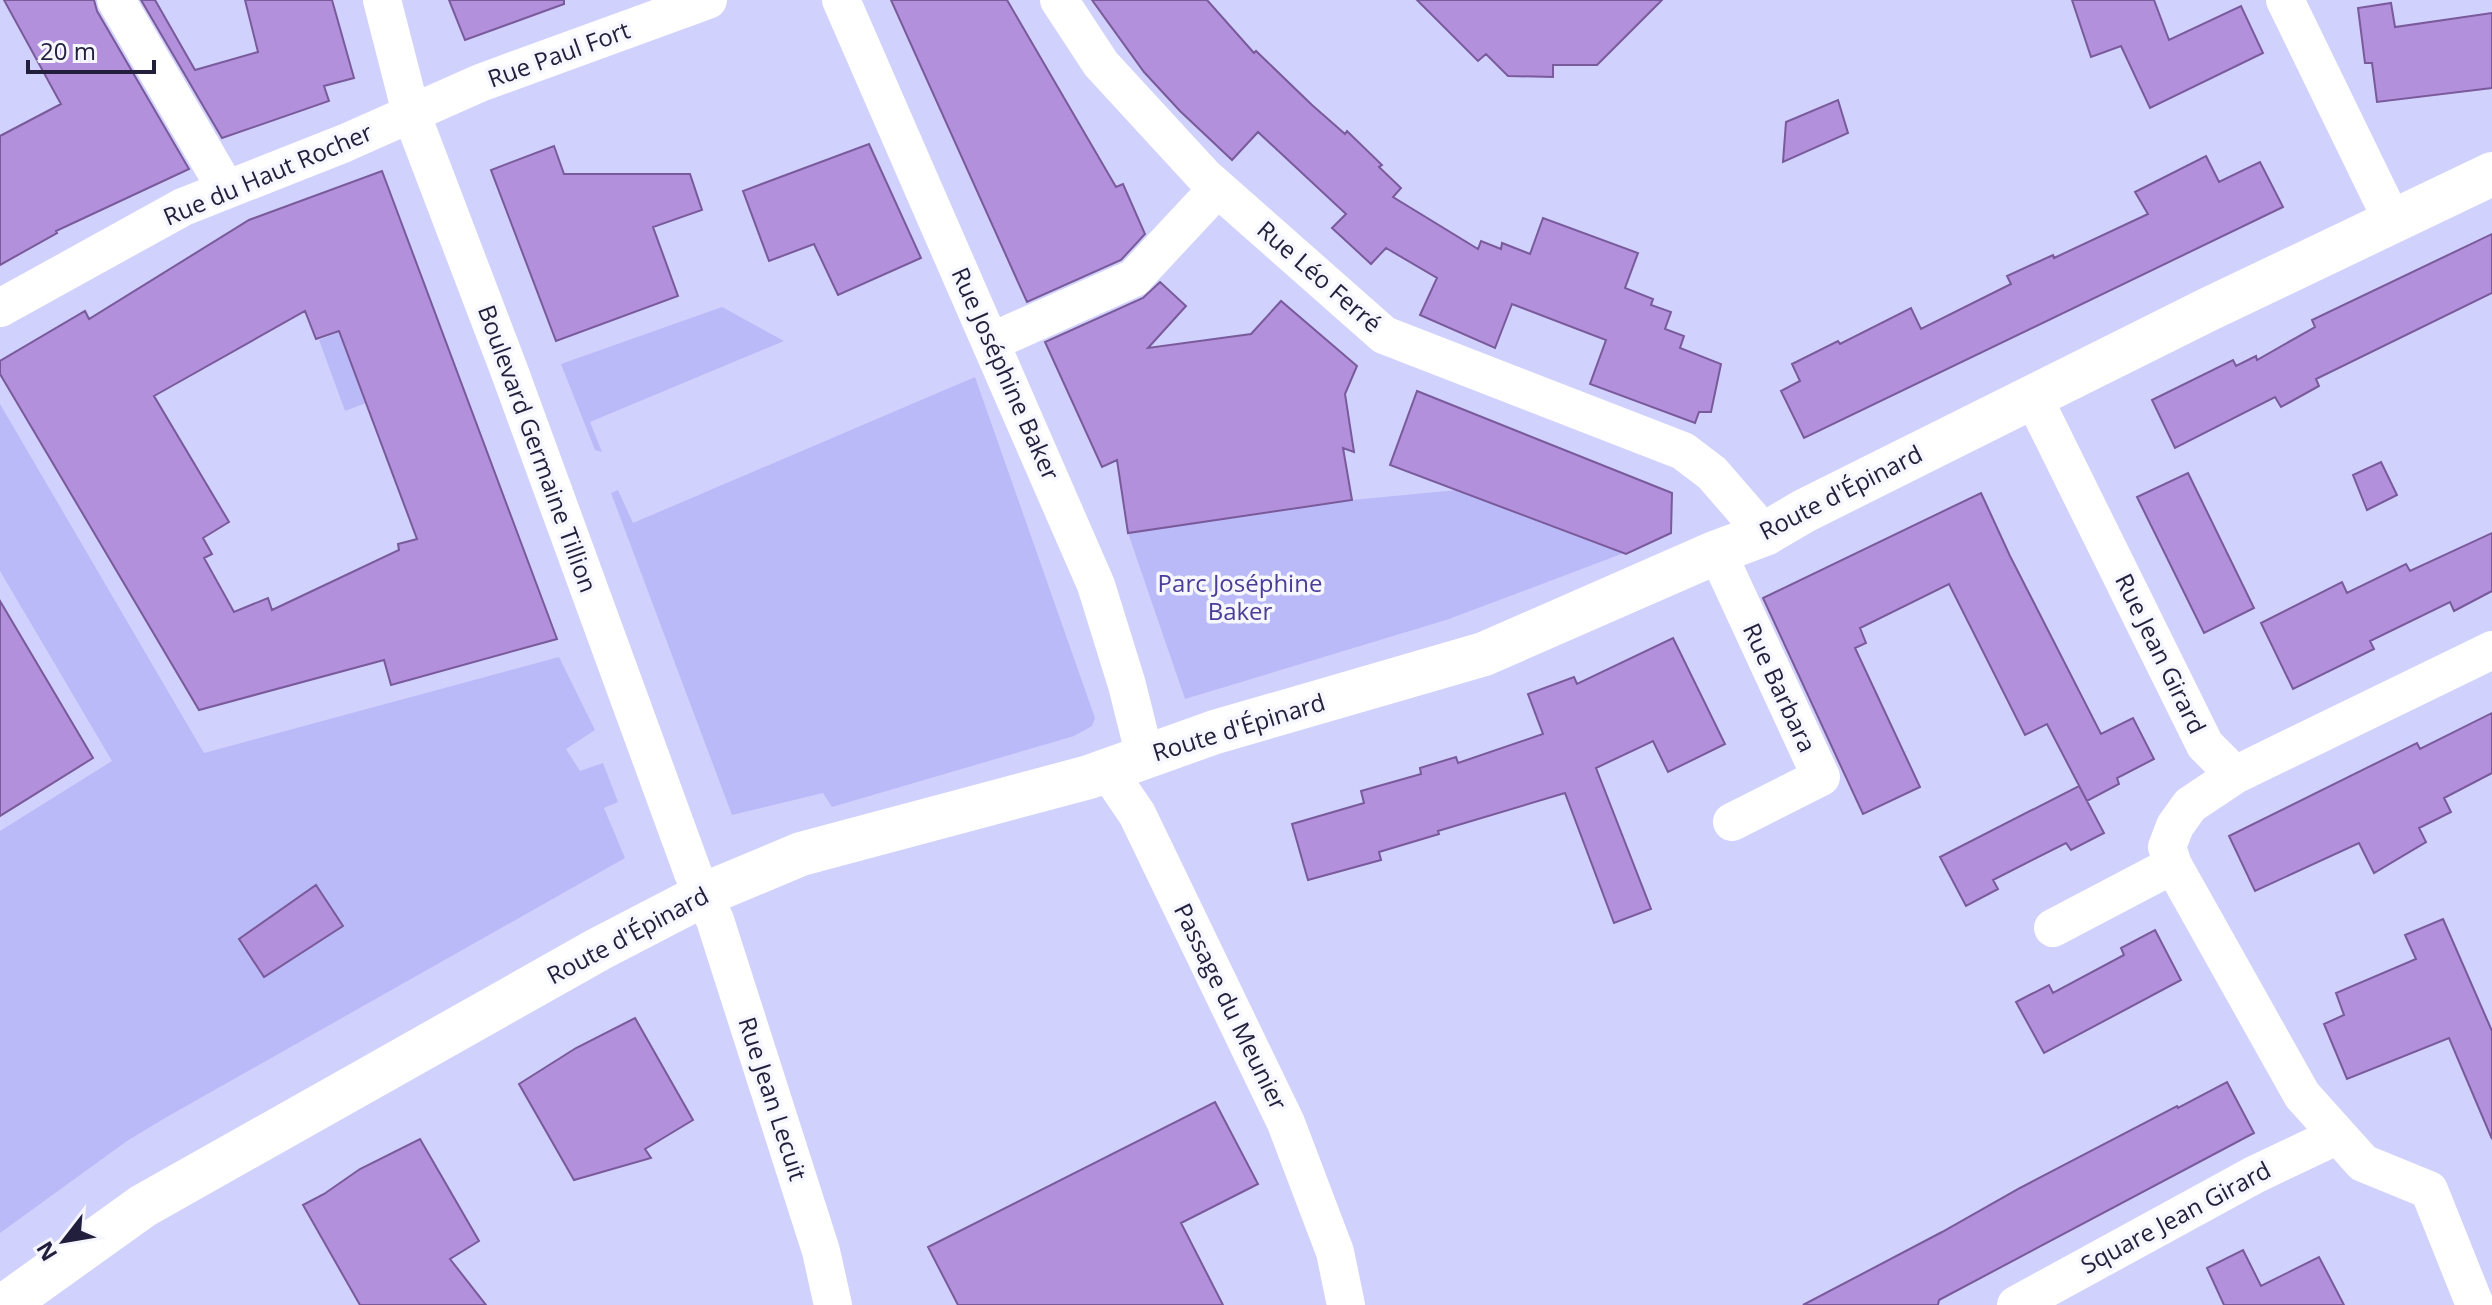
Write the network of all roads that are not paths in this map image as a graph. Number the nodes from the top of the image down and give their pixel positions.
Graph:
1 (116, 0) edge
2 (382, 0) edge
3 (708, 0) edge
4 (841, 0) edge
5 (1059, 0) edge
6 (2285, 0) edge
7 (411, 113) junction
8 (2492, 174) edge
9 (226, 189) junction
10 (1217, 189) junction
11 (2392, 220) junction
12 (0, 308) edge
13 (991, 342) junction
14 (2033, 397) junction
15 (1765, 534) junction
16 (1717, 552) junction
17 (2492, 650) edge
18 (1126, 763) junction
19 (2235, 775) junction
20 (1732, 822) dead end
21 (2173, 865) junction
22 (703, 895) junction
23 (2053, 928) dead end
24 (2338, 1135) junction
25 (5, 1305) edge
26 (833, 1305) edge
27 (1346, 1305) edge
28 (2016, 1305) edge
29 (2475, 1305) edge

1 - 9 street
2 - 7 street, Boulevard Germaine Tillion
3 - 7 street, Rue Paul Fort
4 - 13 street, Rue Joséphine Baker
5 - 10 street, Rue Léo Ferré
6 - 11 street
7 - 9 street, Rue du Haut Rocher
7 - 22 street, Boulevard Germaine Tillion
8 - 11 main road, Route d'Épinard
9 - 12 street, Rue du Haut Rocher
10 - 13 street
10 - 15 street, Rue Léo Ferré
11 - 14 main road, Route d'Épinard
13 - 18 street, Rue Joséphine Baker
14 - 15 main road, Route d'Épinard
14 - 19 street, Rue Jean Girard
15 - 16 main road, Route d'Épinard
16 - 18 main road, Route d'Épinard
16 - 20 street, Rue Barbara
17 - 19 street
18 - 22 main road, Route d'Épinard
18 - 27 street, Passage du Meunier
19 - 21 street
21 - 23 street
21 - 24 street
22 - 25 main road, Route d'Épinard
22 - 26 street, Rue Jean Lecuit
24 - 28 street, Square Jean Girard
24 - 29 street

